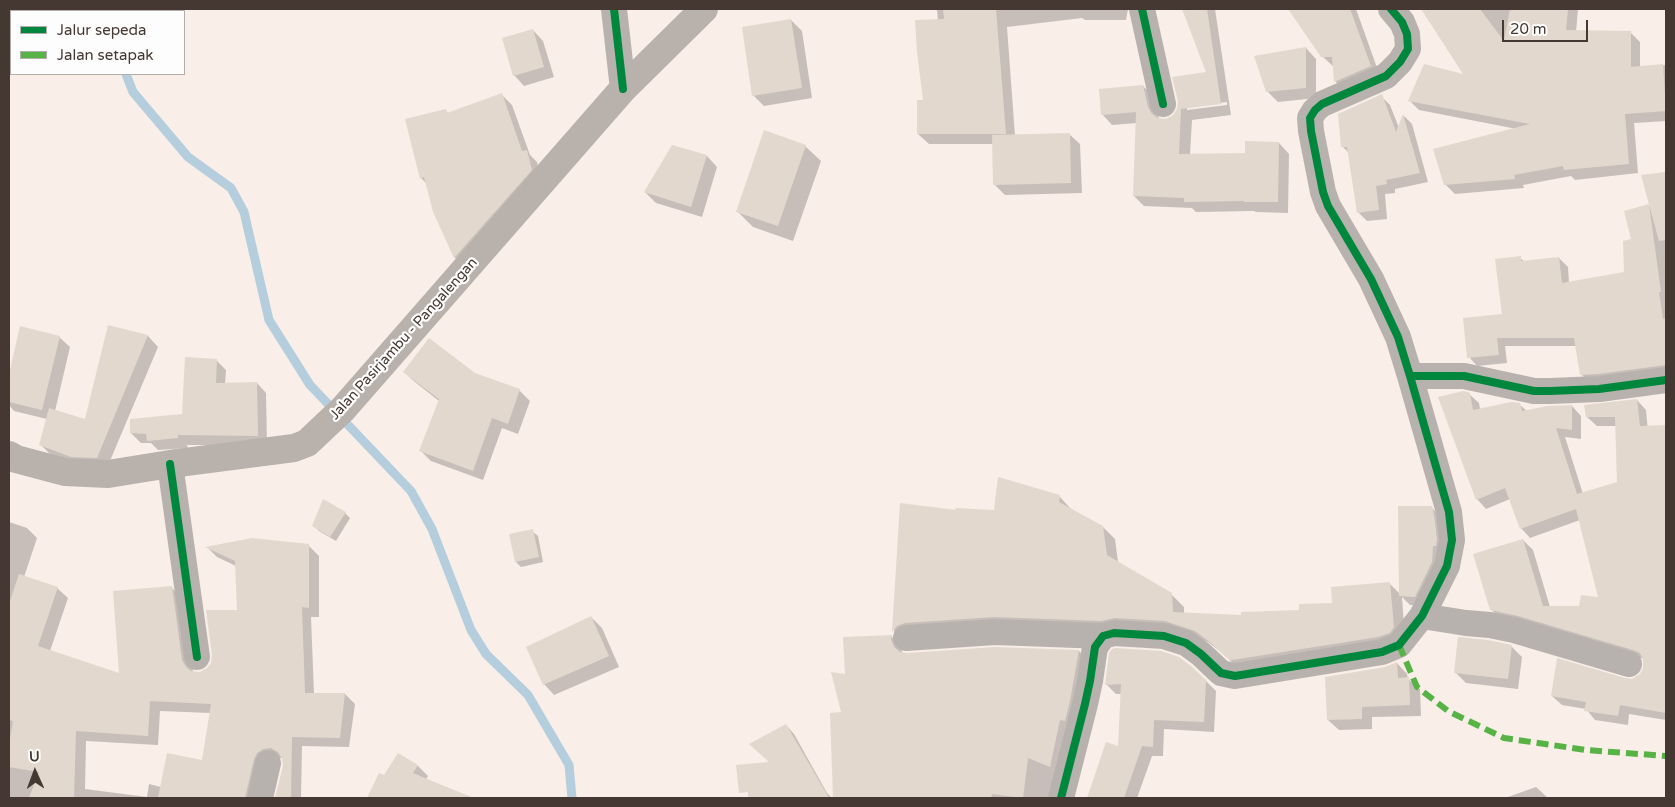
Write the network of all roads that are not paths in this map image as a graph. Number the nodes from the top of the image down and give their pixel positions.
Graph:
1 (614, 9) edge
2 (704, 9) edge
3 (1142, 9) edge
4 (1391, 9) edge
5 (623, 89) junction
6 (1163, 104) dead end
7 (1410, 376) junction
8 (1666, 380) edge
9 (9, 454) edge
10 (170, 464) junction
11 (1422, 616) junction
12 (1103, 636) junction
13 (906, 638) dead end
14 (197, 657) dead end
15 (1629, 664) dead end
16 (268, 763) dead end
17 (260, 798) edge
18 (1061, 798) edge

1 - 5 street
2 - 5 main road, Jalan Pasirjambu - Pangalengan
3 - 6 street
4 - 7 street
5 - 10 main road, Jalan Pasirjambu - Pangalengan
7 - 8 street
7 - 11 street
9 - 10 main road, Jalan Pasirjambu - Pangalengan
10 - 14 street
11 - 12 street
11 - 15 street
12 - 13 street
12 - 18 street
16 - 17 street

